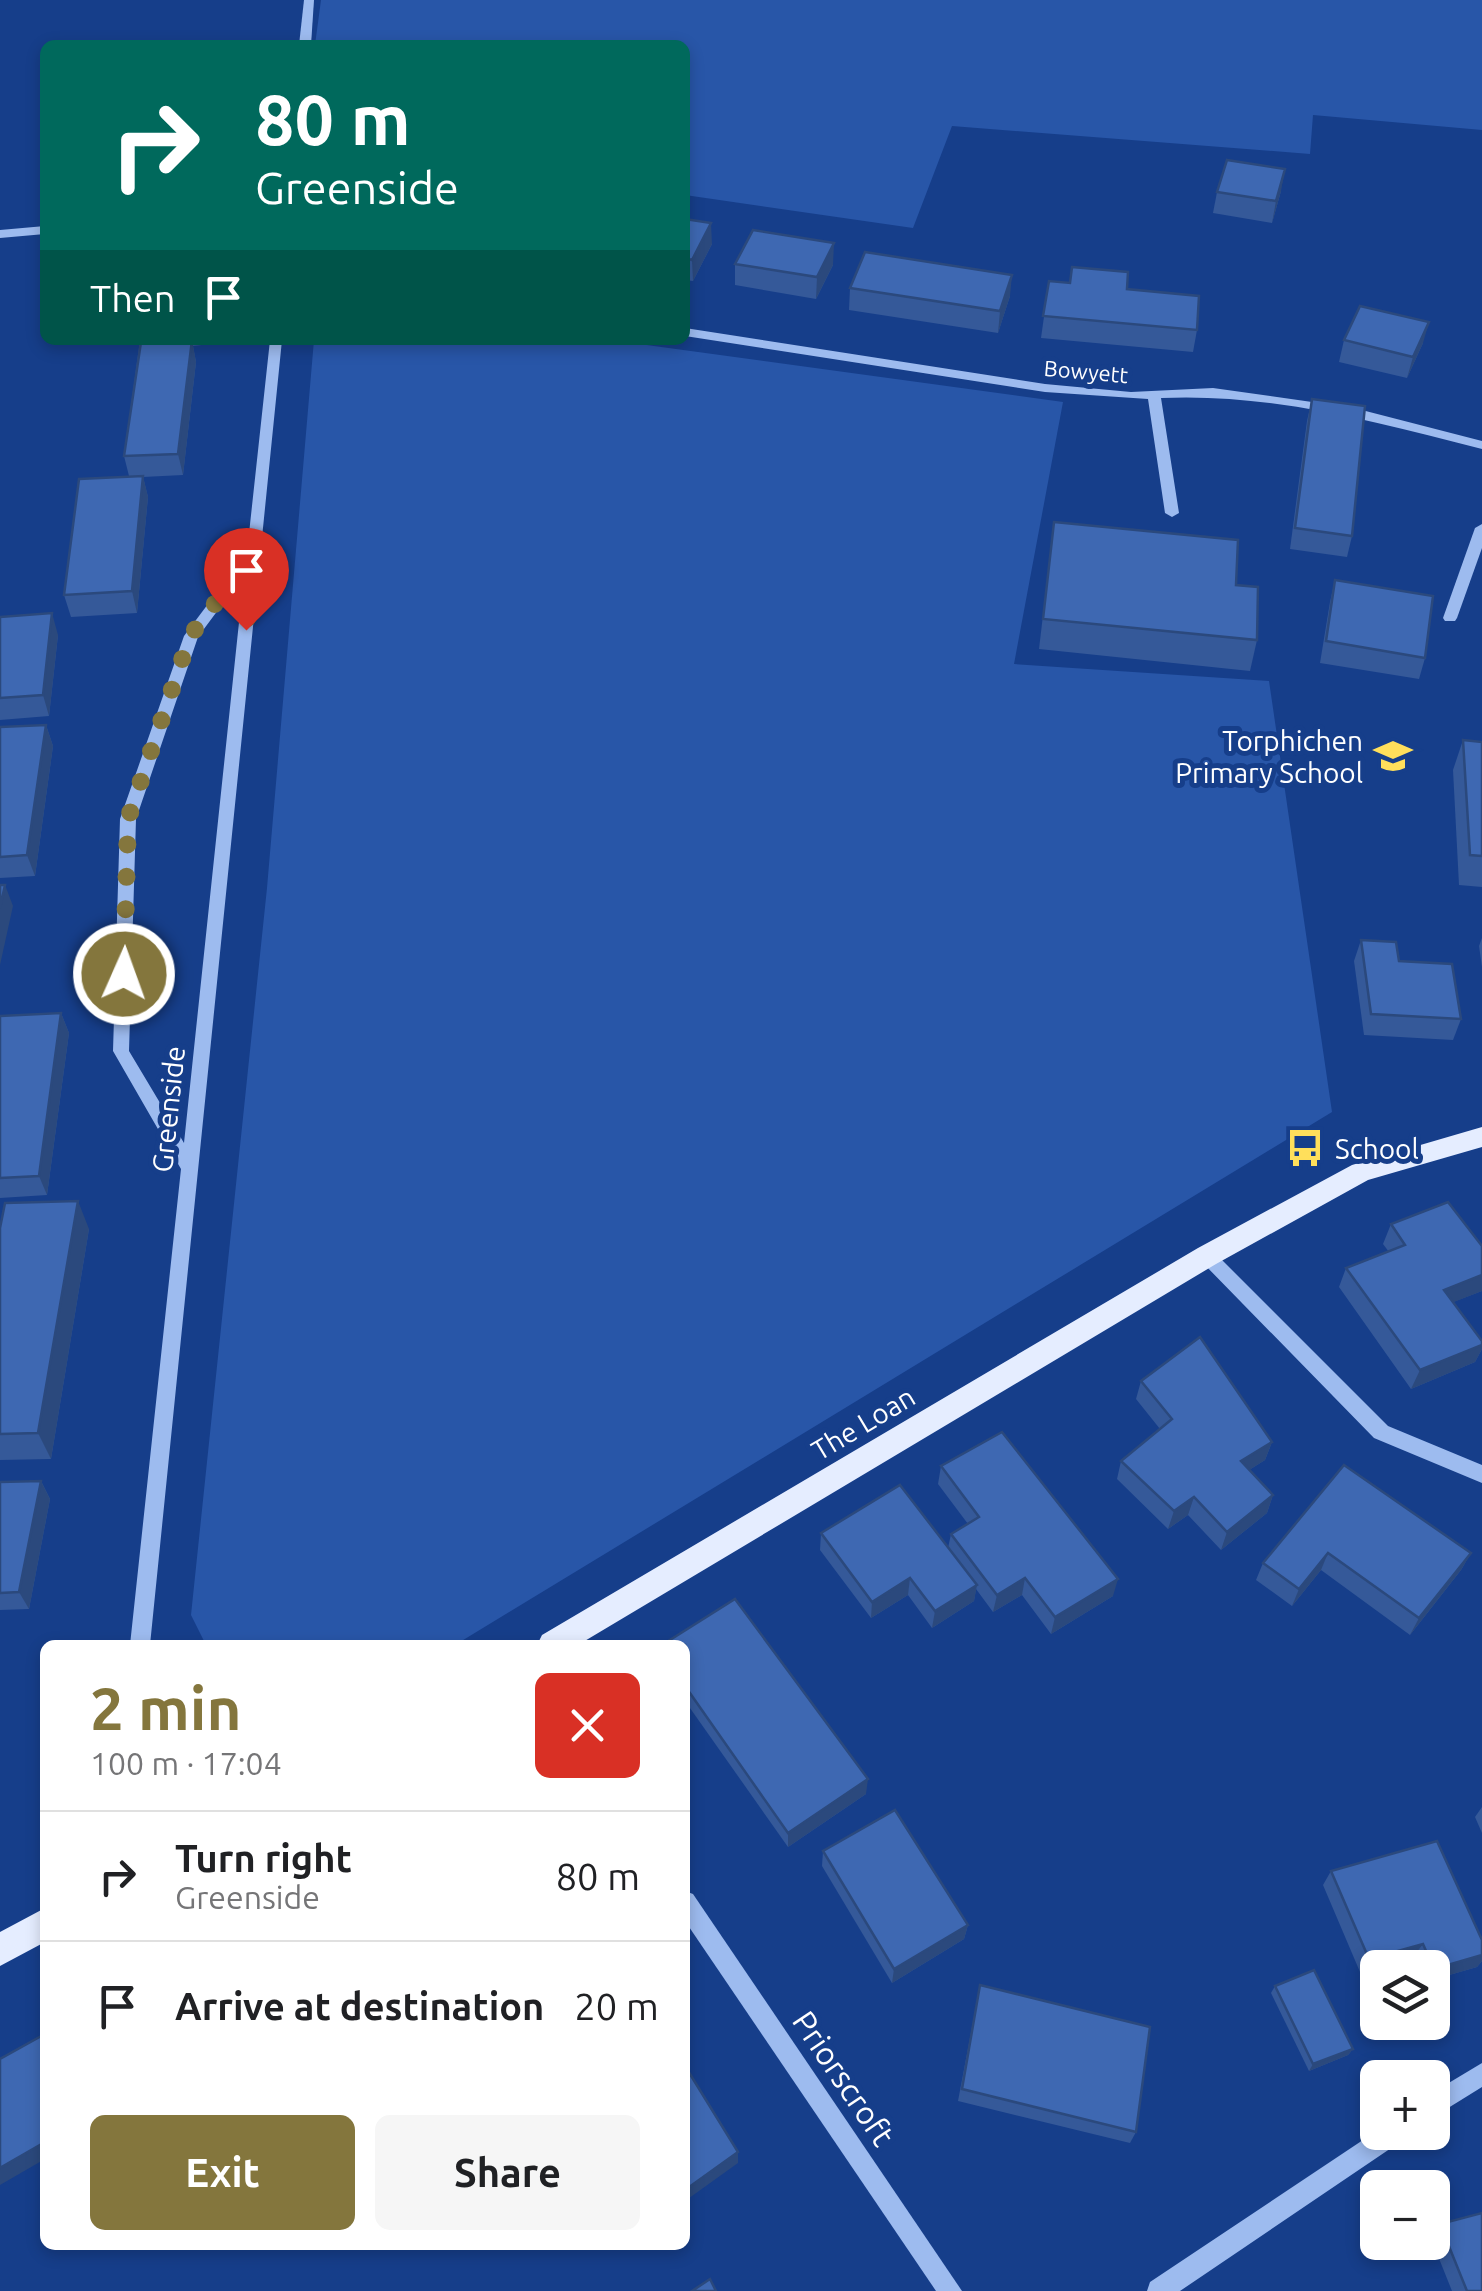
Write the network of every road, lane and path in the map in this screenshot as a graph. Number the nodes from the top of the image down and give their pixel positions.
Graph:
1 (309, 0) edge
2 (305, 40) edge
3 (40, 230) edge
4 (0, 234) edge
5 (690, 333) edge
6 (275, 345) edge
7 (1154, 395) junction
8 (1482, 445) edge
9 (1172, 512) dead end
10 (1482, 528) edge
11 (254, 553) junction
12 (1450, 618) dead end
13 (1482, 1137) edge
14 (190, 1169) junction
15 (1207, 1256) junction
16 (1482, 1474) edge
17 (141, 1640) edge
18 (560, 1640) edge
19 (690, 1909) edge
20 (40, 1927) edge
21 (0, 1950) edge
22 (1482, 2074) edge
23 (1450, 2095) edge
24 (1368, 2150) edge
25 (950, 2291) edge
26 (1160, 2291) edge

1 - 2 street
3 - 4 street
5 - 7 street, Bowyett
6 - 11 street, Greenside
7 - 8 street, Bowyett
7 - 9 street
10 - 12 street
11 - 14 street, Greenside
11 - 14 street
13 - 15 main road, The Loan
14 - 17 street, Greenside
15 - 16 street
15 - 18 main road, The Loan
19 - 25 street, Priorscroft
20 - 21 main road
22 - 23 street
24 - 26 street

